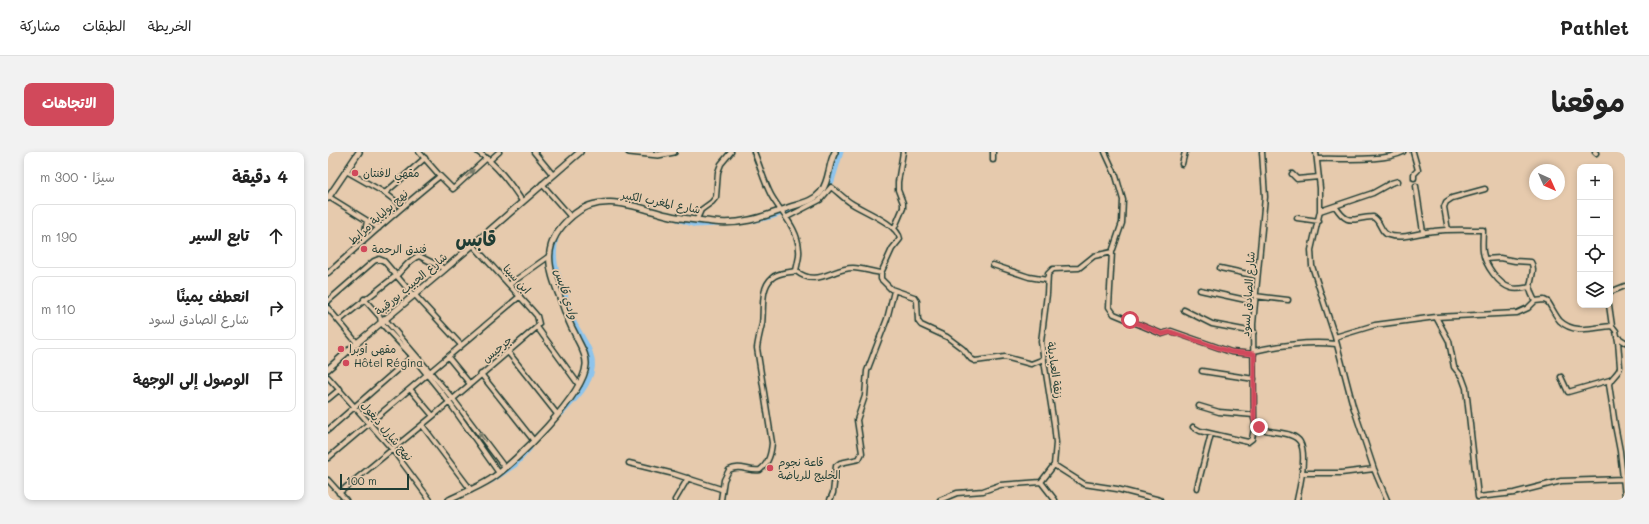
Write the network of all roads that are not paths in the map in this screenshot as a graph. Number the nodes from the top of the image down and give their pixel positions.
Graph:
1 (359, 152) edge
2 (419, 152) edge
3 (478, 152) edge
4 (499, 152) edge
5 (534, 152) edge
6 (580, 152) edge
7 (629, 152) edge
8 (674, 152) edge
9 (731, 152) edge
10 (754, 152) edge
11 (835, 152) edge
12 (903, 152) edge
13 (993, 152) edge
14 (1105, 152) edge
15 (1184, 152) edge
16 (1262, 152) edge
17 (1316, 152) edge
18 (1404, 152) edge
19 (1413, 152) edge
20 (1382, 154) edge
21 (425, 158) junction
22 (489, 159) junction
23 (1318, 159) junction
24 (993, 160) dead end
25 (1182, 164) dead end
26 (346, 171) junction
27 (1292, 174) dead end
28 (553, 175) junction
29 (440, 176) junction
30 (1319, 177) junction
31 (1414, 178) dead end
32 (1398, 181) dead end
33 (542, 184) junction
34 (1416, 186) dead end
35 (1485, 189) dead end
36 (385, 193) junction
37 (329, 197) edge
38 (522, 201) junction
39 (402, 206) junction
40 (1335, 206) junction
41 (781, 210) junction
42 (1320, 211) junction
43 (570, 217) junction
44 (787, 217) junction
45 (1296, 218) dead end
46 (697, 219) junction
47 (367, 221) junction
48 (1319, 221) junction
49 (379, 228) junction
50 (894, 229) junction
51 (1448, 230) junction
52 (1423, 232) junction
53 (363, 242) junction
54 (473, 245) junction
55 (1112, 252) junction
56 (548, 257) junction
57 (1485, 259) junction
58 (993, 265) dead end
59 (1220, 268) dead end
60 (446, 269) junction
61 (796, 271) junction
62 (328, 273) edge
63 (881, 273) junction
64 (396, 275) junction
65 (1258, 276) junction
66 (1047, 280) junction
67 (510, 284) junction
68 (1625, 286) edge
69 (1530, 287) junction
70 (1200, 290) dead end
71 (894, 291) junction
72 (1613, 291) edge
73 (414, 295) junction
74 (520, 296) junction
75 (1255, 296) junction
76 (364, 299) junction
77 (1288, 300) dead end
78 (328, 301) edge
79 (1255, 302) junction
80 (1535, 302) junction
81 (328, 308) edge
82 (1609, 308) edge
83 (1184, 310) dead end
84 (1436, 317) junction
85 (382, 319) junction
86 (338, 321) junction
87 (1612, 326) junction
88 (537, 328) junction
89 (1254, 332) junction
90 (1617, 336) junction
91 (1335, 337) junction
92 (1625, 342) edge
93 (357, 343) junction
94 (1336, 344) junction
95 (461, 346) junction
96 (508, 352) junction
97 (1254, 353) junction
98 (414, 355) junction
99 (448, 357) junction
100 (1044, 359) junction
101 (328, 369) edge
102 (1202, 371) dead end
103 (429, 373) junction
104 (481, 374) junction
105 (328, 377) edge
106 (1561, 377) dead end
107 (1254, 379) junction
108 (1610, 380) junction
109 (470, 384) junction
110 (579, 385) junction
111 (340, 389) junction
112 (410, 389) junction
113 (328, 399) edge
114 (451, 401) junction
115 (355, 406) junction
116 (1199, 406) dead end
117 (557, 414) junction
118 (1254, 415) junction
119 (433, 416) junction
120 (369, 423) junction
121 (1255, 424) junction
122 (422, 425) junction
123 (1193, 427) dead end
124 (328, 430) edge
125 (1211, 434) junction
126 (534, 441) junction
127 (392, 449) junction
128 (328, 458) edge
129 (630, 463) dead end
130 (1054, 465) junction
131 (505, 468) junction
132 (1374, 469) junction
133 (499, 473) junction
134 (1302, 473) junction
135 (688, 478) junction
136 (1624, 479) junction
137 (328, 480) edge
138 (1042, 482) junction
139 (1198, 488) dead end
140 (721, 489) junction
141 (471, 490) junction
142 (339, 493) junction
143 (1625, 496) edge
144 (346, 500) edge
145 (430, 500) edge
146 (449, 500) edge
147 (675, 500) edge
148 (721, 500) edge
149 (830, 500) edge
150 (940, 500) edge
151 (1055, 500) edge
152 (1160, 500) edge
153 (1297, 500) edge
154 (1386, 500) edge

1 - 26 street
2 - 21 street
3 - 22 street
4 - 22 street
5 - 28 street
6 - 28 street, شارع الحبيب بورقيبة
7 - 8 street
9 - 46 street
10 - 41 street
11 - 41 street, شارع المغرب الكبير
12 - 50 street
13 - 24 street
14 - 55 street
15 - 25 street
16 - 65 street, شارع الصادق لسود
17 - 23 street
18 - 20 street
19 - 31 street
20 - 23 street
21 - 29 street
21 - 36 street, نهج بولبابة مرابط
29 -> 22 street
22 - 38 street
23 - 30 street
26 - 36 street
26 - 37 street
27 - 30 street
28 - 33 street, شارع الحبيب بورقيبة
29 - 39 street, نهج بولبابة مرابط
30 - 42 street
32 - 40 street
33 - 38 street, شارع الحبيب بورقيبة
33 - 43 street
34 - 52 street
35 - 51 street
36 - 39 street
37 - 47 street
38 - 54 street, شارع الحبيب بورقيبة
39 - 49 street, نهج بولبابة مرابط
40 - 42 street
40 - 52 street
41 - 44 street
41 - 46 street, شارع المغرب الكبير
42 - 48 street
43 - 46 street, شارع المغرب الكبير
43 - 56 street, شارع المغرب الكبير
44 - 50 street
44 - 61 street
45 - 48 street
47 - 49 street
47 - 53 street
48 - 91 street
49 - 53 street, نهج بولبابة مرابط
50 - 63 street
51 - 52 street
51 - 57 street
53 - 62 street, نهج بولبابة مرابط
54 - 60 street, شارع الحبيب بورقيبة
54 - 67 street, ابن سينا
55 - 66 street
55 - 97 street
56 - 67 street
56 - 110 street
57 - 69 street
57 - 69 street
58 - 66 street
59 - 65 street
60 - 64 street
60 - 73 street, شارع الحبيب بورقيبة
61 - 63 street
61 - 140 street
63 - 71 street
64 - 73 street
64 - 76 street
64 - 78 street
65 - 75 street, شارع الصادق لسود
66 - 100 street, زنقة العباديلة
67 - 74 street, ابن سينا
68 - 72 street
69 - 80 street
70 - 79 street
71 - 100 street
71 - 149 street
73 - 85 street, شارع الحبيب بورقيبة
73 - 95 street
74 - 88 street, ابن سينا
74 - 95 street
75 - 77 street
75 - 79 street, شارع الصادق لسود
76 - 85 street
76 - 86 street
79 - 89 street, شارع الصادق لسود
80 - 84 street
80 - 87 street
81 - 86 street
82 - 87 street
83 - 89 street
84 - 91 street
84 - 136 street
85 - 93 street, شارع الحبيب بورقيبة
85 - 98 street
86 - 93 street
87 - 90 street
88 - 96 street, جرجيس
88 - 110 street
89 - 97 street, شارع الصادق لسود
90 - 92 street
90 - 108 street
91 - 94 street
93 - 101 street, شارع الحبيب بورقيبة
94 - 97 street
94 - 132 street
95 - 99 street
96 - 104 street, جرجيس
96 - 117 street
97 - 107 street, شارع الصادق لسود
98 - 103 street
98 - 115 street
99 - 103 street
99 - 109 street
100 - 130 street, زنقة العباديلة
102 - 107 street
103 - 112 street
103 - 114 street
104 - 109 street, جرجيس
104 - 126 street
105 - 111 street, نهج شارل ديغول
106 - 108 street
107 - 118 street, شارع الصادق لسود
108 - 136 street
109 - 114 street, جرجيس
110 - 117 street
111 - 113 street
111 - 115 street, نهج شارل ديغول
112 - 119 street
112 - 120 street
114 - 119 street, جرجيس
131 -> 114 street
114 - 133 street
115 - 120 street, نهج شارل ديغول
115 - 124 street
116 - 118 street
117 - 126 street
118 - 121 street, شارع الصادق لسود
119 - 122 street, جرجيس
120 - 127 street, نهج شارل ديغول
120 - 128 street
121 - 125 street
121 - 134 street
122 - 127 street, جرجيس
122 - 141 street
123 - 125 street
125 - 139 street
126 - 131 street
127 - 142 street, جرجيس
127 - 145 street, نهج شارل ديغول
129 - 135 street
130 - 138 street
130 - 152 street
131 - 133 street
132 - 134 street
132 - 154 street
133 - 141 street
134 - 153 street
135 - 140 street
135 - 147 street
136 - 143 street
137 - 142 street
138 - 150 street
138 - 151 street
140 - 148 street
141 - 146 street
142 - 144 street

